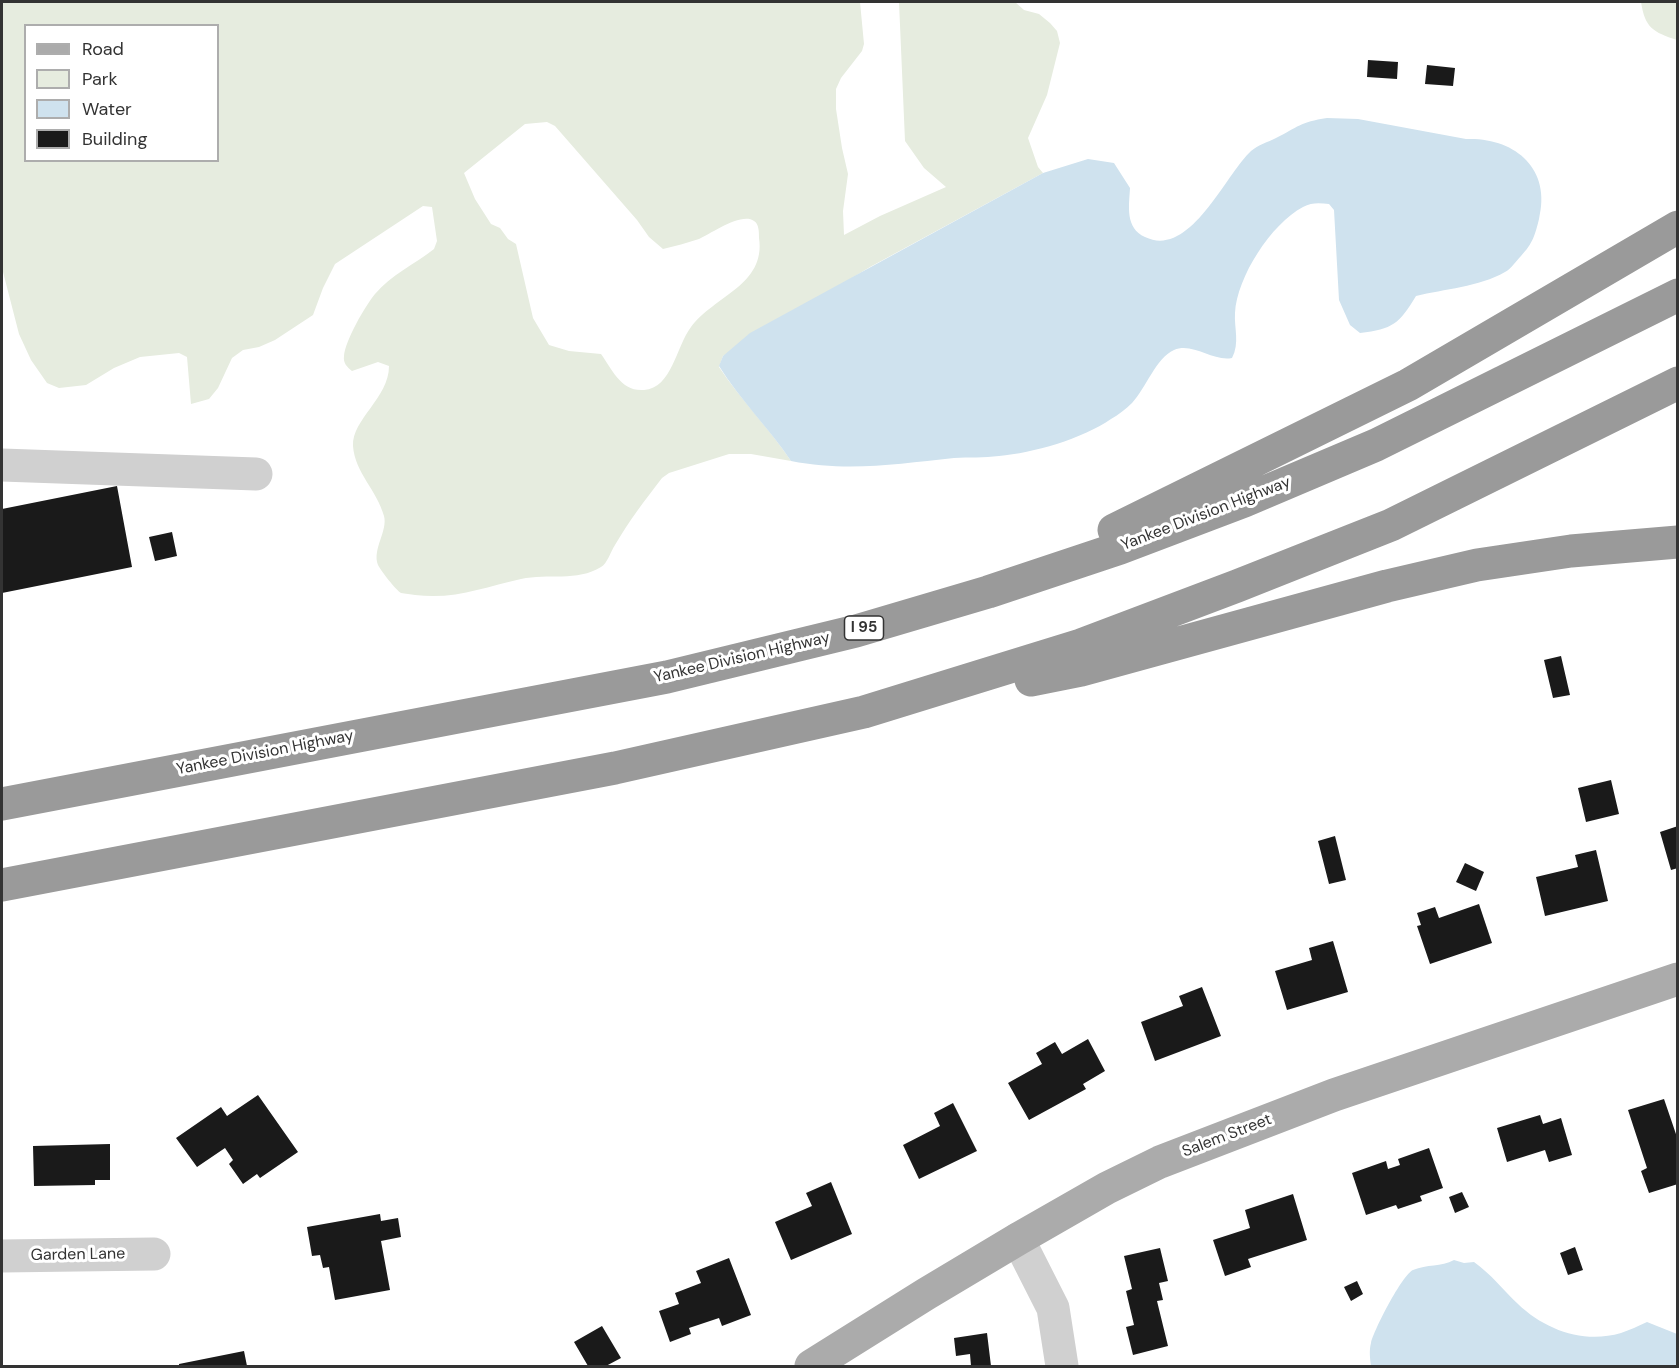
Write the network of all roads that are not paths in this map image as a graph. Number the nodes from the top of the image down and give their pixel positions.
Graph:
1 (1677, 227) edge
2 (1677, 295) edge
3 (1677, 383) edge
4 (2, 465) edge
5 (256, 474) dead end
6 (1677, 542) edge
7 (988, 592) junction
8 (864, 712) junction
9 (2, 804) edge
10 (2, 885) edge
11 (1677, 979) edge
12 (1018, 1239) junction
13 (154, 1254) dead end
14 (2, 1256) edge
15 (811, 1366) edge
16 (1062, 1366) edge

1 - 7 highway
2 - 7 highway, Yankee Division Highway / I 95
3 - 8 highway
4 - 5 street
6 - 8 highway
7 - 9 highway, Yankee Division Highway / I 95
8 - 10 highway
11 - 12 main road, Salem Street
12 - 15 main road, Salem Street
12 - 16 street
13 - 14 street, Garden Lane

